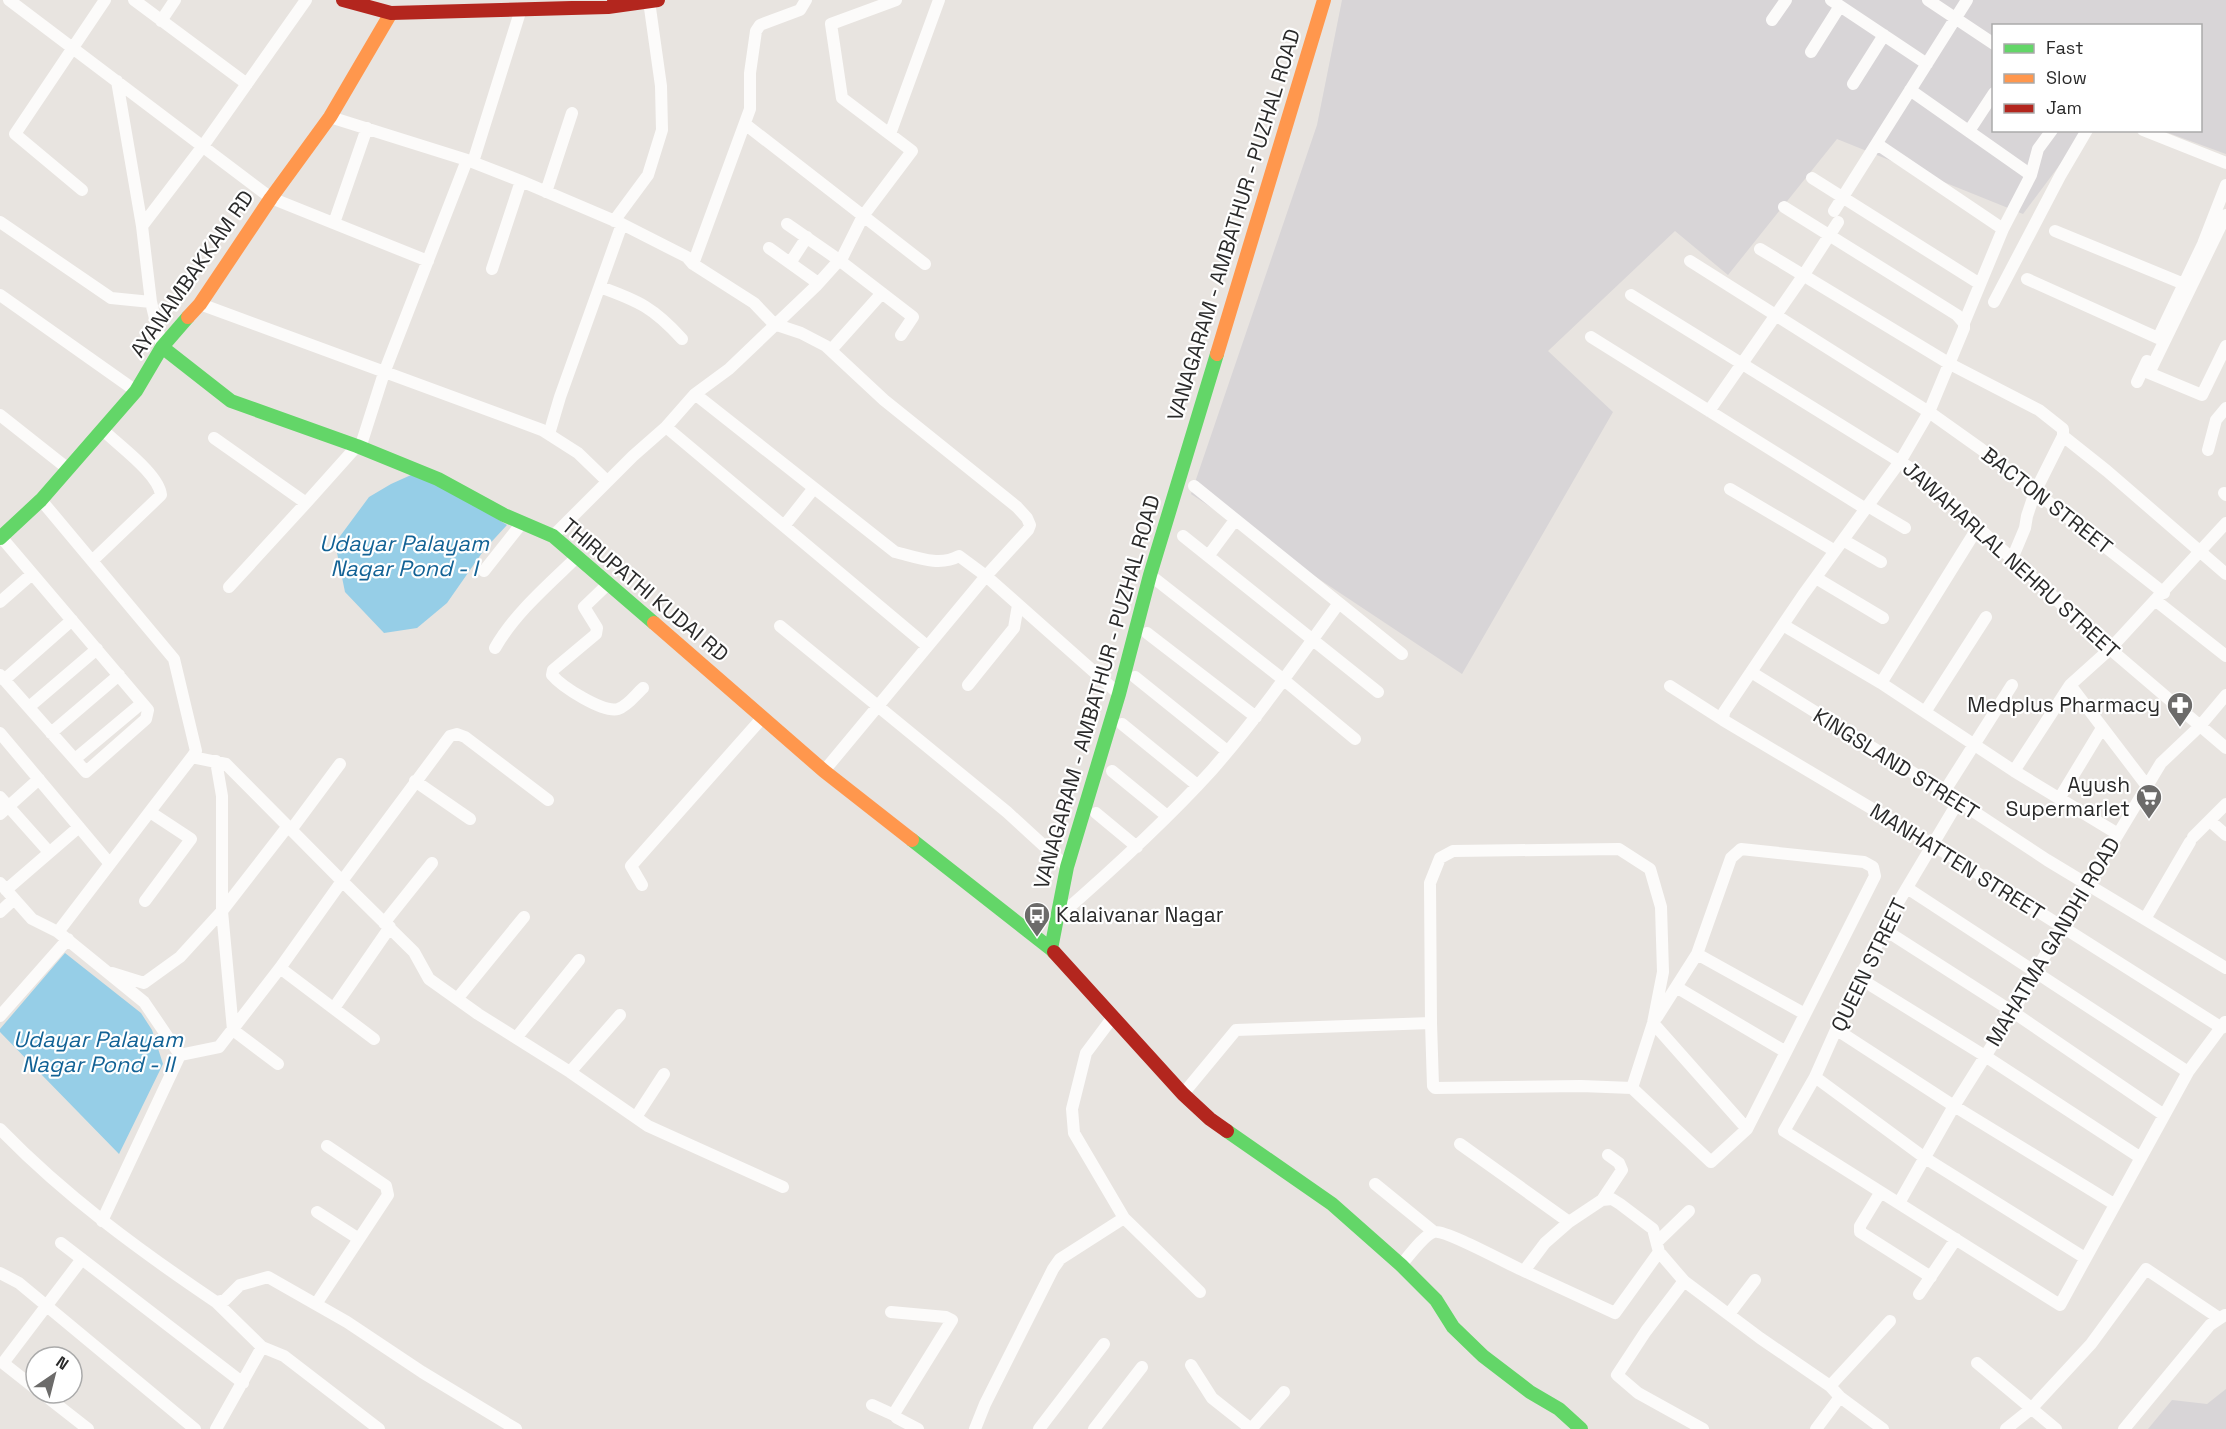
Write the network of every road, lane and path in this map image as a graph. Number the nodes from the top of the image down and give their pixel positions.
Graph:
1 (9, 0) edge
2 (105, 0) edge
3 (134, 0) edge
4 (175, 0) edge
5 (306, 0) edge
6 (343, 0) edge
7 (806, 0) edge
8 (896, 0) edge
9 (939, 0) edge
10 (1324, 0) edge
11 (1786, 0) edge
12 (1928, 0) edge
13 (1967, 0) edge
14 (654, 1) edge
15 (1836, 3) edge
16 (521, 9) junction
17 (391, 13) junction
18 (1955, 18) junction
19 (1772, 20) dead end
20 (161, 21) junction
21 (1884, 35) junction
22 (1992, 43) edge
23 (72, 47) junction
24 (1811, 52) dead end
25 (1927, 64) junction
26 (117, 81) junction
27 (248, 84) junction
28 (1853, 84) dead end
29 (1910, 90) junction
30 (1992, 96) edge
31 (572, 113) dead end
32 (330, 117) junction
33 (745, 123) junction
34 (367, 128) junction
35 (1969, 131) junction
36 (2051, 132) edge
37 (2086, 132) edge
38 (2147, 132) edge
39 (890, 134) junction
40 (1876, 144) junction
41 (203, 146) junction
42 (470, 161) junction
43 (2226, 163) edge
44 (2031, 175) junction
45 (1812, 177) dead end
46 (521, 181) junction
47 (2226, 185) edge
48 (82, 190) dead end
49 (546, 192) junction
50 (1843, 197) junction
51 (271, 198) junction
52 (1784, 207) dead end
53 (2226, 215) edge
54 (863, 216) junction
55 (0, 222) edge
56 (618, 222) junction
57 (334, 223) junction
58 (788, 224) dead end
59 (142, 226) junction
60 (2002, 229) junction
61 (2055, 231) dead end
62 (1830, 236) junction
63 (807, 237) junction
64 (770, 248) dead end
65 (1760, 249) dead end
66 (839, 260) junction
67 (428, 261) junction
68 (1690, 261) dead end
69 (790, 263) junction
70 (693, 264) junction
71 (925, 264) dead end
72 (492, 269) dead end
73 (1803, 276) junction
74 (2027, 279) dead end
75 (818, 283) junction
76 (1980, 284) junction
77 (2184, 284) junction
78 (600, 287) junction
79 (882, 293) junction
80 (0, 295) edge
81 (1631, 295) dead end
82 (151, 302) junction
83 (1994, 302) dead end
84 (200, 304) junction
85 (1776, 314) junction
86 (1964, 323) junction
87 (774, 324) junction
88 (901, 335) dead end
89 (1591, 338) dead end
90 (2158, 338) junction
91 (682, 339) dead end
92 (2226, 346) edge
93 (162, 347) junction
94 (831, 350) junction
95 (1742, 364) junction
96 (1950, 364) junction
97 (384, 373) junction
98 (2137, 382) dead end
99 (136, 391) junction
100 (695, 394) junction
101 (2226, 408) edge
102 (1709, 411) junction
103 (1929, 412) junction
104 (0, 415) edge
105 (666, 427) junction
106 (103, 430) junction
107 (549, 434) junction
108 (2063, 436) junction
109 (214, 438) dead end
110 (358, 447) junction
111 (2208, 450) dead end
112 (1901, 460) junction
113 (67, 468) junction
114 (608, 481) junction
115 (1194, 486) dead end
116 (814, 488) junction
117 (1730, 489) dead end
118 (2035, 492) junction
119 (41, 500) junction
120 (306, 503) junction
121 (1867, 508) junction
122 (1235, 520) junction
123 (522, 523) junction
124 (2226, 523) edge
125 (784, 526) junction
126 (1978, 527) junction
127 (1905, 528) dead end
128 (553, 536) junction
129 (1183, 536) dead end
130 (0, 538) edge
131 (1843, 540) junction
132 (1835, 551) junction
133 (2200, 552) junction
134 (1209, 555) junction
135 (577, 557) junction
136 (2012, 559) junction
137 (92, 561) junction
138 (1881, 562) dead end
139 (484, 571) dead end
140 (32, 574) junction
141 (2226, 574) edge
142 (1150, 575) junction
143 (986, 576) junction
144 (1816, 578) junction
145 (608, 584) junction
146 (229, 587) dead end
147 (2160, 596) junction
148 (0, 602) edge
149 (1339, 603) junction
150 (1018, 605) junction
151 (1986, 617) dead end
152 (1883, 618) dead end
153 (72, 620) junction
154 (1783, 625) junction
155 (780, 626) dead end
156 (1147, 633) dead end
157 (1313, 639) junction
158 (927, 646) junction
159 (495, 648) dead end
160 (97, 649) junction
161 (2110, 650) junction
162 (1402, 654) dead end
163 (2226, 656) edge
164 (1751, 672) junction
165 (119, 675) junction
166 (2, 677) edge
167 (1135, 677) dead end
168 (1284, 680) junction
169 (1881, 683) junction
170 (968, 685) dead end
171 (2012, 685) dead end
172 (1670, 686) dead end
173 (2070, 686) junction
174 (644, 688) dead end
175 (1378, 692) dead end
176 (1119, 694) junction
177 (2226, 695) edge
178 (878, 706) junction
179 (29, 707) junction
180 (1925, 712) junction
181 (763, 717) junction
182 (1256, 717) junction
183 (1723, 720) junction
184 (1122, 723) dead end
185 (2200, 726) junction
186 (2102, 728) junction
187 (0, 733) edge
188 (51, 733) junction
189 (1355, 739) dead end
190 (1973, 745) junction
191 (2226, 748) edge
192 (1227, 751) junction
193 (192, 757) junction
194 (216, 761) junction
195 (340, 764) dead end
196 (824, 771) junction
197 (1112, 771) dead end
198 (2014, 771) junction
199 (39, 779) junction
200 (415, 781) junction
201 (1197, 785) junction
202 (2147, 786) junction
203 (1944, 792) junction
204 (2059, 799) junction
205 (548, 800) dead end
206 (1958, 802) junction
207 (2226, 804) edge
208 (3, 806) edge
209 (150, 812) junction
210 (1096, 813) dead end
211 (1167, 816) junction
212 (470, 819) dead end
213 (2210, 821) junction
214 (79, 827) junction
215 (290, 828) junction
216 (2118, 834) junction
217 (2226, 835) edge
218 (1933, 844) junction
219 (1137, 848) junction
220 (49, 852) junction
221 (432, 863) dead end
222 (110, 864) junction
223 (1067, 867) junction
224 (342, 880) junction
225 (642, 885) dead end
226 (2087, 885) junction
227 (1907, 888) junction
228 (7, 891) edge
229 (145, 901) dead end
230 (222, 911) junction
231 (0, 912) edge
232 (524, 917) dead end
233 (1057, 918) junction
234 (2145, 919) junction
235 (387, 925) junction
236 (2062, 927) junction
237 (1885, 930) junction
238 (63, 936) junction
239 (1051, 949) junction
240 (1697, 954) junction
241 (579, 960) dead end
242 (280, 968) junction
243 (2226, 968) edge
244 (106, 971) junction
245 (2035, 972) junction
246 (1859, 978) junction
247 (1676, 987) junction
248 (456, 999) junction
249 (333, 1008) junction
250 (2013, 1012) junction
251 (1805, 1014) junction
252 (620, 1015) dead end
253 (0, 1016) edge
254 (1113, 1017) junction
255 (1431, 1023) junction
256 (1653, 1023) junction
257 (2224, 1024) edge
258 (233, 1030) junction
259 (1837, 1030) junction
260 (516, 1038) junction
261 (374, 1039) dead end
262 (1786, 1052) junction
263 (180, 1055) junction
264 (1985, 1056) junction
265 (278, 1064) dead end
266 (570, 1072) junction
267 (2188, 1072) junction
268 (664, 1074) dead end
269 (1815, 1077) junction
270 (1632, 1088) junction
271 (1183, 1094) junction
272 (1954, 1106) junction
273 (2164, 1115) junction
274 (636, 1117) junction
275 (0, 1129) edge
276 (1747, 1129) junction
277 (1460, 1144) dead end
278 (327, 1146) dead end
279 (1608, 1155) dead end
280 (1925, 1158) junction
281 (2141, 1158) junction
282 (1375, 1184) dead end
283 (783, 1188) dead end
284 (1881, 1193) junction
285 (1602, 1200) junction
286 (1899, 1203) junction
287 (2114, 1204) junction
288 (1689, 1211) dead end
289 (317, 1212) dead end
290 (1124, 1218) junction
291 (102, 1221) junction
292 (1569, 1222) junction
293 (1434, 1232) junction
294 (359, 1239) junction
295 (1956, 1239) junction
296 (61, 1243) dead end
297 (1658, 1247) junction
298 (2085, 1258) junction
299 (82, 1259) junction
300 (1401, 1265) junction
301 (1524, 1271) junction
302 (0, 1273) edge
303 (1931, 1277) junction
304 (1755, 1280) dead end
305 (1684, 1281) junction
306 (1200, 1292) dead end
307 (1919, 1294) dead end
308 (216, 1302) junction
309 (316, 1304) junction
310 (46, 1307) junction
311 (891, 1312) dead end
312 (1729, 1314) junction
313 (2222, 1316) edge
314 (1890, 1321) dead end
315 (1104, 1344) dead end
316 (262, 1347) junction
317 (1977, 1363) dead end
318 (1191, 1365) dead end
319 (1142, 1367) dead end
320 (24, 1380) edge
321 (243, 1383) junction
322 (1830, 1386) junction
323 (1284, 1392) dead end
324 (1840, 1397) junction
325 (57, 1405) edge
326 (872, 1405) dead end
327 (2031, 1409) junction
328 (894, 1415) junction
329 (501, 1426) edge
330 (88, 1429) edge
331 (195, 1429) edge
332 (216, 1429) edge
333 (380, 1429) edge
334 (516, 1429) edge
335 (918, 1429) edge
336 (975, 1429) edge
337 (1039, 1429) edge
338 (1094, 1429) edge
339 (1251, 1429) edge
340 (1581, 1429) edge
341 (1703, 1429) edge
342 (1816, 1429) edge
343 (1883, 1429) edge
344 (2006, 1429) edge
345 (2056, 1429) edge
346 (2124, 1429) edge

1 - 23 street
2 - 23 street
3 - 20 street
4 - 20 street
5 - 27 street
6 - 17 main road
7 - 33 street
8 - 39 street
9 - 39 street
10 - 142 main road, VANAGARAM - AMBATHUR - PUZHAL ROAD
11 - 19 street
12 - 18 street
13 - 18 street
14 - 16 main road
14 - 56 street
15 - 21 street
15 - 24 street
16 - 17 main road
16 - 42 street
17 - 32 main road, AYANAMBAKKAM RD
18 - 22 street
18 - 25 street
20 - 27 street
21 - 25 street
21 - 28 street
23 - 26 street
23 - 48 street
25 - 29 street
26 - 41 street
26 - 59 street
27 - 41 street
29 - 35 street
29 - 40 street
30 - 35 street
31 - 49 street
32 - 34 street
32 - 51 main road, AYANAMBAKKAM RD
33 - 54 street
33 - 70 street
34 - 42 street
34 - 57 street
35 - 44 street
36 - 44 street
37 - 83 street
38 - 43 street
39 - 54 street
40 - 50 street
40 - 60 street
41 - 51 street
41 - 59 street
42 - 46 street
42 - 67 street
44 - 60 street
45 - 50 street
46 - 49 street
46 - 72 street
47 - 77 street
49 - 56 street
50 - 62 street
50 - 76 street
51 - 57 street
51 - 84 main road, AYANAMBAKKAM RD
52 - 62 street
53 - 92 street
54 - 66 street
54 - 71 street
55 - 82 street
56 - 70 street
56 - 78 street
57 - 67 street
58 - 63 street
59 - 82 street
60 - 76 street
61 - 77 street
62 - 73 street
62 - 86 street
63 - 66 street
63 - 69 street
64 - 69 street
65 - 73 street
66 - 75 street
66 - 79 street
67 - 97 street
68 - 85 street, BACTON STREET
69 - 75 street
70 - 87 street
73 - 85 street
73 - 96 street
74 - 90 street
75 - 87 street
76 - 86 street
77 - 90 street
78 - 91 street
78 - 107 street
79 - 88 street
79 - 94 street
80 - 99 street
81 - 95 street, JAWAHARLAL NEHRU STREET
82 - 93 street
84 - 93 main road, AYANAMBAKKAM RD
84 - 97 street
85 - 95 street
85 - 103 street, BACTON STREET
86 - 96 street
87 - 94 street
87 - 100 street
89 - 102 street
90 - 98 street
93 - 99 main road, AYANAMBAKKAM RD
93 - 110 main road, THIRUPATHI KUDAI RD
94 - 143 street
95 - 102 street
95 - 112 street, JAWAHARLAL NEHRU STREET
96 - 103 street
96 - 108 street
97 - 107 street
97 - 110 street
99 - 106 main road, AYANAMBAKKAM RD
100 - 105 street
100 - 116 street
101 - 111 street
102 - 121 street
103 - 112 street
103 - 118 street, BACTON STREET
104 - 113 street
105 - 114 street
105 - 125 street
106 - 113 main road, AYANAMBAKKAM RD
106 - 137 street
107 - 114 street
108 - 118 street
108 - 133 street
109 - 120 street
110 - 120 street
110 - 123 main road, THIRUPATHI KUDAI RD
112 - 121 street
112 - 126 street, JAWAHARLAL NEHRU STREET
113 - 119 main road, AYANAMBAKKAM RD
114 - 128 street
115 - 122 street
116 - 125 street
116 - 143 street
117 - 132 street
118 - 136 street
118 - 147 street, BACTON STREET
119 - 130 main road, AYANAMBAKKAM RD
119 - 137 street
120 - 146 street
121 - 127 street
121 - 131 street
122 - 134 street
122 - 149 street
123 - 128 main road, THIRUPATHI KUDAI RD
123 - 139 street
124 - 133 street
125 - 158 street
126 - 136 street, JAWAHARLAL NEHRU STREET
126 - 169 street
128 - 135 main road, THIRUPATHI KUDAI RD
129 - 134 street
130 - 140 street
131 - 132 street
131 - 138 street
132 - 144 street
133 - 141 street
133 - 147 street
134 - 157 street
135 - 145 main road, THIRUPATHI KUDAI RD
135 - 159 street
136 - 161 street, JAWAHARLAL NEHRU STREET
137 - 193 street
140 - 148 street
140 - 153 street
142 - 168 street
142 - 176 main road, VANAGARAM - AMBATHUR - PUZHAL ROAD
143 - 150 street
143 - 158 street
144 - 152 street
144 - 154 street
145 - 174 street
145 - 181 main road, THIRUPATHI KUDAI RD
147 - 161 street
147 - 163 street, BACTON STREET
149 - 157 street
149 - 162 street
150 - 170 street
150 - 176 street
151 - 180 street
153 - 160 street
153 - 166 street
154 - 164 street
154 - 169 street
155 - 178 street
156 - 182 street
157 - 168 street
157 - 175 street
158 - 178 street
160 - 165 street
160 - 179 street
161 - 173 street
161 - 185 street, JAWAHARLAL NEHRU STREET
164 - 183 street
164 - 203 street, KINGSLAND STREET
165 - 188 street
165 - 188 street
166 - 179 street
167 - 192 street
168 - 182 street
168 - 189 street
169 - 180 street
171 - 190 street
172 - 183 street, MANHATTEN STREET
173 - 186 street
173 - 198 street
176 - 223 main road, VANAGARAM - AMBATHUR - PUZHAL ROAD
177 - 185 street, MAHATMA GANDHI ROAD
178 - 196 street
178 - 223 street
179 - 188 street
180 - 190 street
181 - 196 main road, THIRUPATHI KUDAI RD
181 - 225 street
182 - 192 street
183 - 218 street, MANHATTEN STREET
184 - 201 street
185 - 191 street, JAWAHARLAL NEHRU STREET
185 - 202 street, MAHATMA GANDHI ROAD
186 - 202 street
186 - 204 street
187 - 199 street
190 - 198 street
190 - 203 street
192 - 201 street
193 - 194 street
193 - 209 street
194 - 215 street
194 - 230 street
195 - 215 street
196 - 239 main road, THIRUPATHI KUDAI RD
197 - 211 street
198 - 204 street
199 - 208 street
199 - 214 street
200 - 205 street
200 - 212 street
200 - 224 street
201 - 211 street
202 - 216 street, MAHATMA GANDHI ROAD
203 - 206 street, KINGSLAND STREET
204 - 216 street
206 - 218 street, QUEEN STREET
206 - 226 street, KINGSLAND STREET
207 - 213 street
208 - 220 street
209 - 222 street
209 - 229 street
210 - 219 street
211 - 219 street
213 - 217 street
213 - 234 street
214 - 220 street
214 - 222 street
215 - 224 street
215 - 230 street
216 - 226 street, MAHATMA GANDHI ROAD
218 - 227 street, QUEEN STREET
218 - 236 street, MANHATTEN STREET
219 - 233 street
220 - 228 street
221 - 235 street
222 - 238 street
223 - 233 main road, VANAGARAM - AMBATHUR - PUZHAL ROAD
224 - 235 street
224 - 242 street
226 - 234 street, KINGSLAND STREET
226 - 236 street, MAHATMA GANDHI ROAD
227 - 237 street, QUEEN STREET
227 - 245 street
228 - 231 street
228 - 238 street
230 - 244 street
230 - 258 street
232 - 248 street
233 - 239 main road, VANAGARAM - AMBATHUR - PUZHAL ROAD
234 - 243 street, KINGSLAND STREET
235 - 248 street
235 - 249 street
236 - 245 street, MAHATMA GANDHI ROAD
236 - 257 street, MANHATTEN STREET
237 - 246 street, QUEEN STREET
237 - 250 street
238 - 244 street
238 - 253 street
239 - 254 main road
240 - 247 street
240 - 251 street
240 - 251 street
241 - 260 street
242 - 249 street
242 - 258 street
244 - 263 street
245 - 250 street, MAHATMA GANDHI ROAD
245 - 267 street
246 - 259 street, QUEEN STREET
246 - 264 street
247 - 256 street
247 - 262 street
248 - 260 street
249 - 261 street
250 - 264 street, MAHATMA GANDHI ROAD
250 - 273 street
251 - 262 street
252 - 266 street
254 - 271 main road
254 - 290 street
255 - 256 street
255 - 270 street
255 - 271 street
256 - 270 street
256 - 276 street
257 - 267 street
258 - 263 street
258 - 265 street
259 - 269 street, QUEEN STREET
259 - 272 street
260 - 266 street
262 - 276 street
263 - 291 street
264 - 272 street, MAHATMA GANDHI ROAD
264 - 281 street
266 - 274 street
267 - 273 street
268 - 274 street
269 - 280 street
269 - 284 street, QUEEN STREET
270 - 276 street
271 - 300 main road
272 - 280 street, MAHATMA GANDHI ROAD
272 - 287 street
273 - 281 street
274 - 283 street
275 - 291 street
277 - 292 street
278 - 294 street
279 - 285 street
280 - 286 street, MAHATMA GANDHI ROAD
280 - 298 street
281 - 287 street
282 - 293 street
284 - 286 street
284 - 303 street
285 - 292 street
285 - 297 street
286 - 295 street
287 - 298 street
288 - 297 street
289 - 294 street
290 - 306 street
290 - 336 street
291 - 308 street
292 - 301 street
293 - 300 street
293 - 301 street
294 - 309 street
295 - 298 street
295 - 303 street
296 - 299 street
297 - 301 street
297 - 305 street
299 - 310 street
299 - 321 street
300 - 340 main road
302 - 310 street
303 - 307 street
304 - 312 street
305 - 312 street
305 - 341 street
308 - 309 street
308 - 316 street
309 - 329 street
310 - 320 street
310 - 331 street
311 - 328 street
312 - 322 street
313 - 327 street
313 - 346 street
314 - 322 street
315 - 337 street
316 - 321 street
316 - 333 street
317 - 327 street
318 - 339 street
319 - 338 street
321 - 332 street
322 - 324 street
323 - 339 street
324 - 342 street
324 - 343 street
325 - 330 street
326 - 328 street
327 - 344 street
327 - 345 street
328 - 335 street
329 - 334 street

